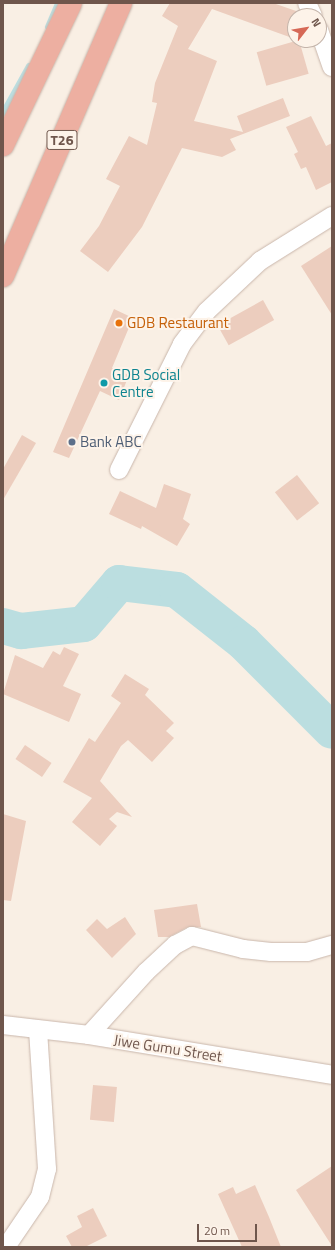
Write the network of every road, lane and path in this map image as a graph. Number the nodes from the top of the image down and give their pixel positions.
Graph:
1 (71, 3) edge
2 (121, 3) edge
3 (325, 48) edge
4 (332, 67) edge
5 (3, 145) edge
6 (332, 216) edge
7 (3, 276) edge
8 (118, 470) dead end
9 (332, 945) edge
10 (3, 1025) edge
11 (38, 1031) junction
12 (89, 1035) junction
13 (332, 1075) edge
14 (6, 1247) edge

1 - 5 highway
2 - 7 highway, T26
3 - 4 street
6 - 8 street
9 - 12 street
10 - 11 street, Jiwe Gumu Street
11 - 12 street, Jiwe Gumu Street
11 - 14 street
12 - 13 street, Jiwe Gumu Street

